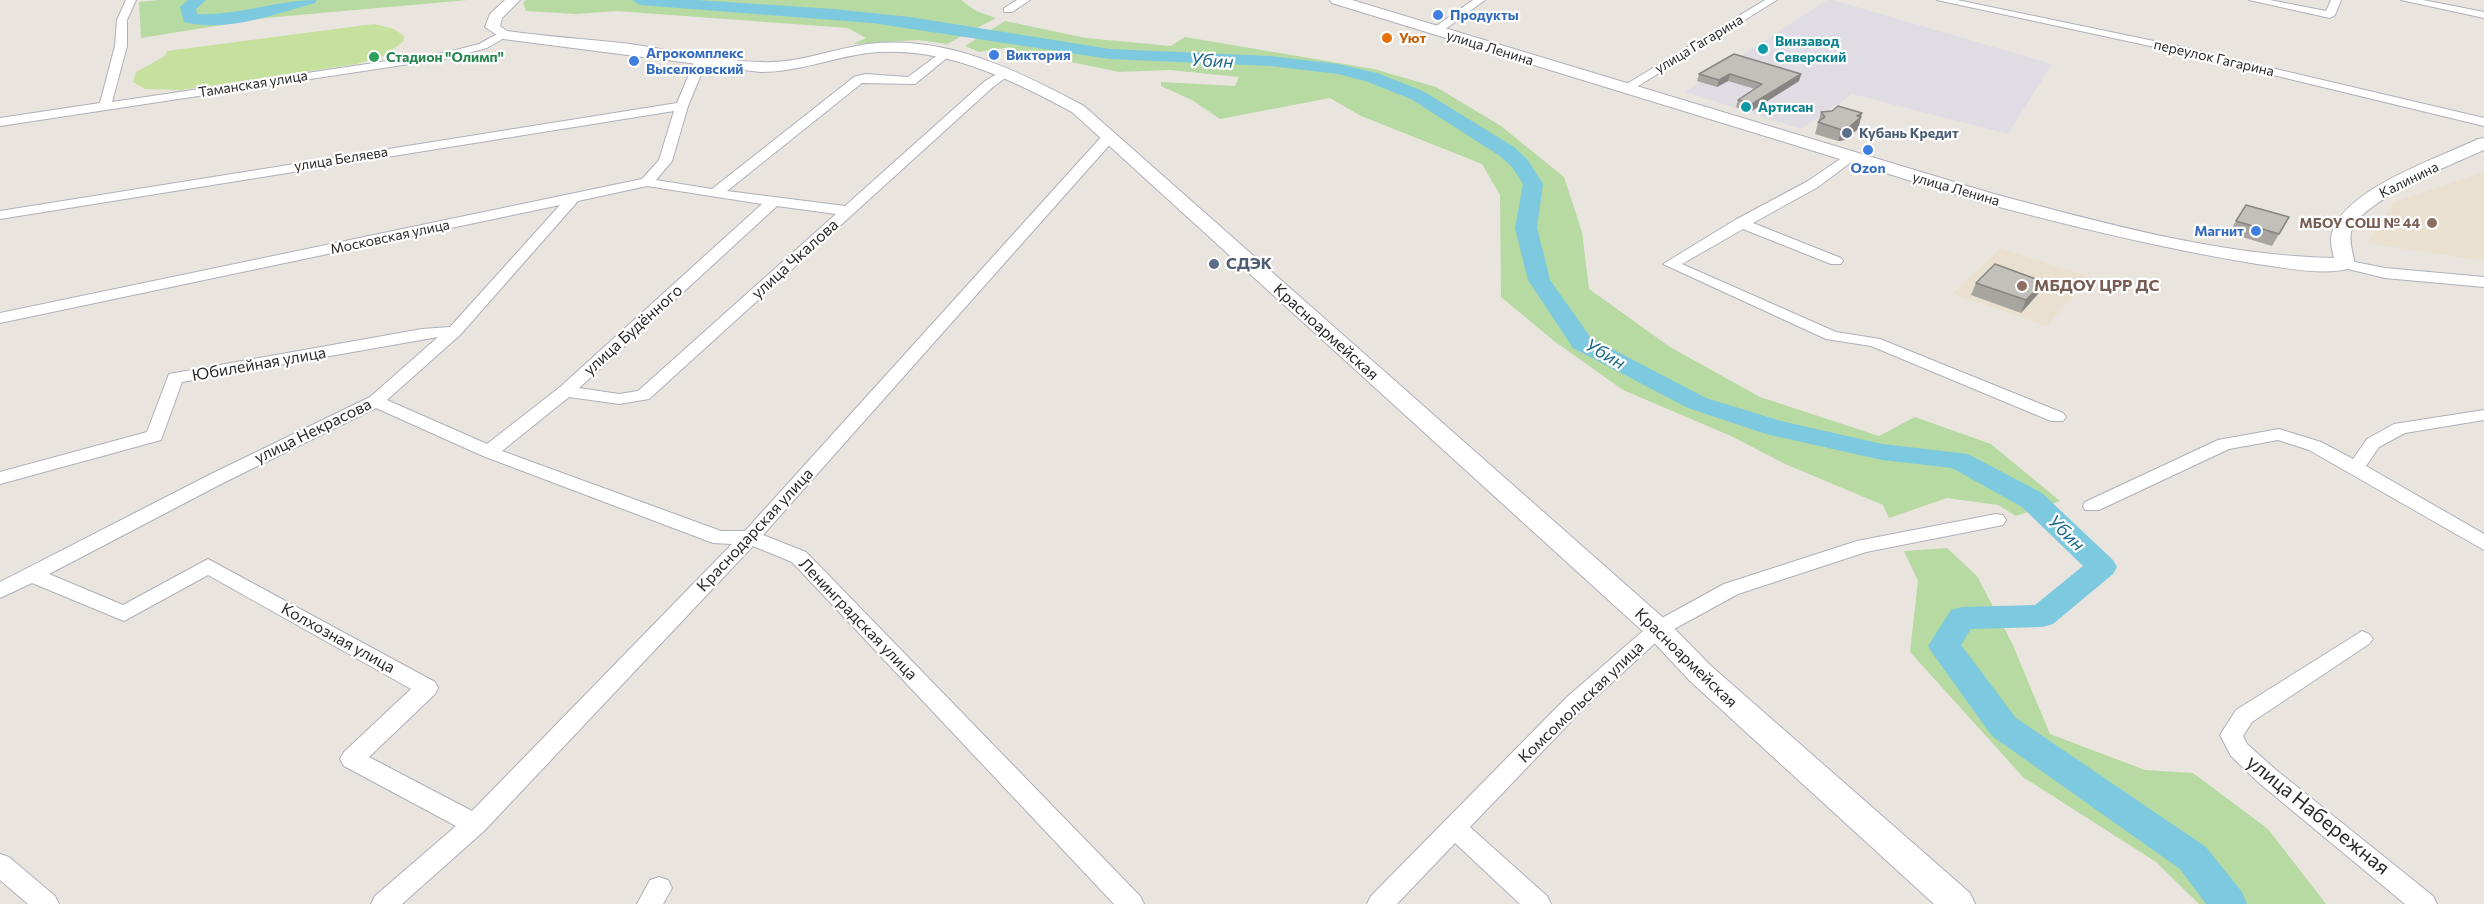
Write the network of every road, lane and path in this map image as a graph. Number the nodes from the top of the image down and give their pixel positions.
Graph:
1 (131, 0) edge
2 (513, 0) edge
3 (1025, 0) edge
4 (1337, 0) edge
5 (1480, 0) edge
6 (1772, 0) edge
7 (1942, 0) edge
8 (2254, 0) edge
9 (2336, 0) edge
10 (2406, 0) edge
11 (1008, 10) dead end
12 (2484, 15) edge
13 (1436, 32) junction
14 (503, 35) junction
15 (947, 53) junction
16 (702, 60) junction
17 (1006, 73) junction
18 (1626, 88) junction
19 (105, 106) junction
20 (682, 106) junction
21 (0, 122) edge
22 (2484, 122) edge
23 (1108, 138) junction
24 (2484, 143) edge
25 (1849, 157) junction
26 (646, 182) junction
27 (715, 194) junction
28 (572, 199) junction
29 (773, 202) junction
30 (849, 211) junction
31 (0, 215) edge
32 (1740, 223) junction
33 (1836, 261) dead end
34 (2345, 264) junction
35 (2484, 282) edge
36 (0, 318) edge
37 (455, 331) junction
38 (566, 391) junction
39 (375, 401) junction
40 (2484, 415) edge
41 (2057, 417) dead end
42 (489, 452) junction
43 (2356, 468) junction
44 (0, 478) edge
45 (2092, 506) dead end
46 (1996, 520) dead end
47 (750, 537) junction
48 (2484, 543) edge
49 (32, 575) junction
50 (0, 591) edge
51 (1658, 629) junction
52 (2362, 639) dead end
53 (475, 824) junction
54 (1455, 829) junction
55 (0, 865) edge
56 (46, 904) edge
57 (384, 904) edge
58 (1131, 904) edge
59 (1380, 904) edge
60 (1538, 904) edge
61 (1958, 904) edge
62 (2424, 904) edge

1 - 19 street
2 - 14 street
3 - 11 street
4 - 13 street, улица Ленина
5 - 13 street
6 - 18 street, улица Гагарина
7 - 22 street, переулок Гагарина
8 - 9 street
10 - 12 street
13 - 18 street, улица Ленина
14 - 16 street, Красноармейская
14 - 19 street, Таманская улица
15 - 16 street, Красноармейская
15 - 17 street, Красноармейская
15 - 27 street
16 - 20 street
17 - 23 street, Красноармейская
17 - 30 street, улица Чкалова
18 - 25 street, улица Ленина
19 - 21 street, Таманская улица
20 - 26 street
20 - 31 street, улица Беляева
23 - 47 street, Краснодарская улица
23 - 51 street, Красноармейская
24 - 34 street, Калинина
25 - 32 street
25 - 34 street, улица Ленина
26 - 27 street
26 - 28 street, Московская улица
27 - 29 street
28 - 36 street, Московская улица
28 - 37 street, улица Некрасова
29 - 30 street
29 - 38 street, улица Будённого
30 - 38 street, улица Чкалова
32 - 33 street
32 - 41 street
34 - 35 street, улица Ленина
37 - 39 street, улица Некрасова
37 - 44 street, Юбилейная улица
38 - 42 street, улица Будённого
39 - 42 street, Ленинградская улица
39 - 49 street, улица Некрасова
40 - 43 street
42 - 47 street, Ленинградская улица
43 - 45 street
43 - 48 street
46 - 51 street, Комсомольская улица
47 - 53 street, Краснодарская улица
47 - 58 street, Ленинградская улица
49 - 50 street, улица Некрасова
49 - 53 street, Колхозная улица
51 - 54 street, Комсомольская улица
51 - 61 street, Красноармейская
52 - 62 street, улица Набережная
53 - 57 street, Краснодарская улица
54 - 59 street, Комсомольская улица
54 - 60 street
55 - 56 street

